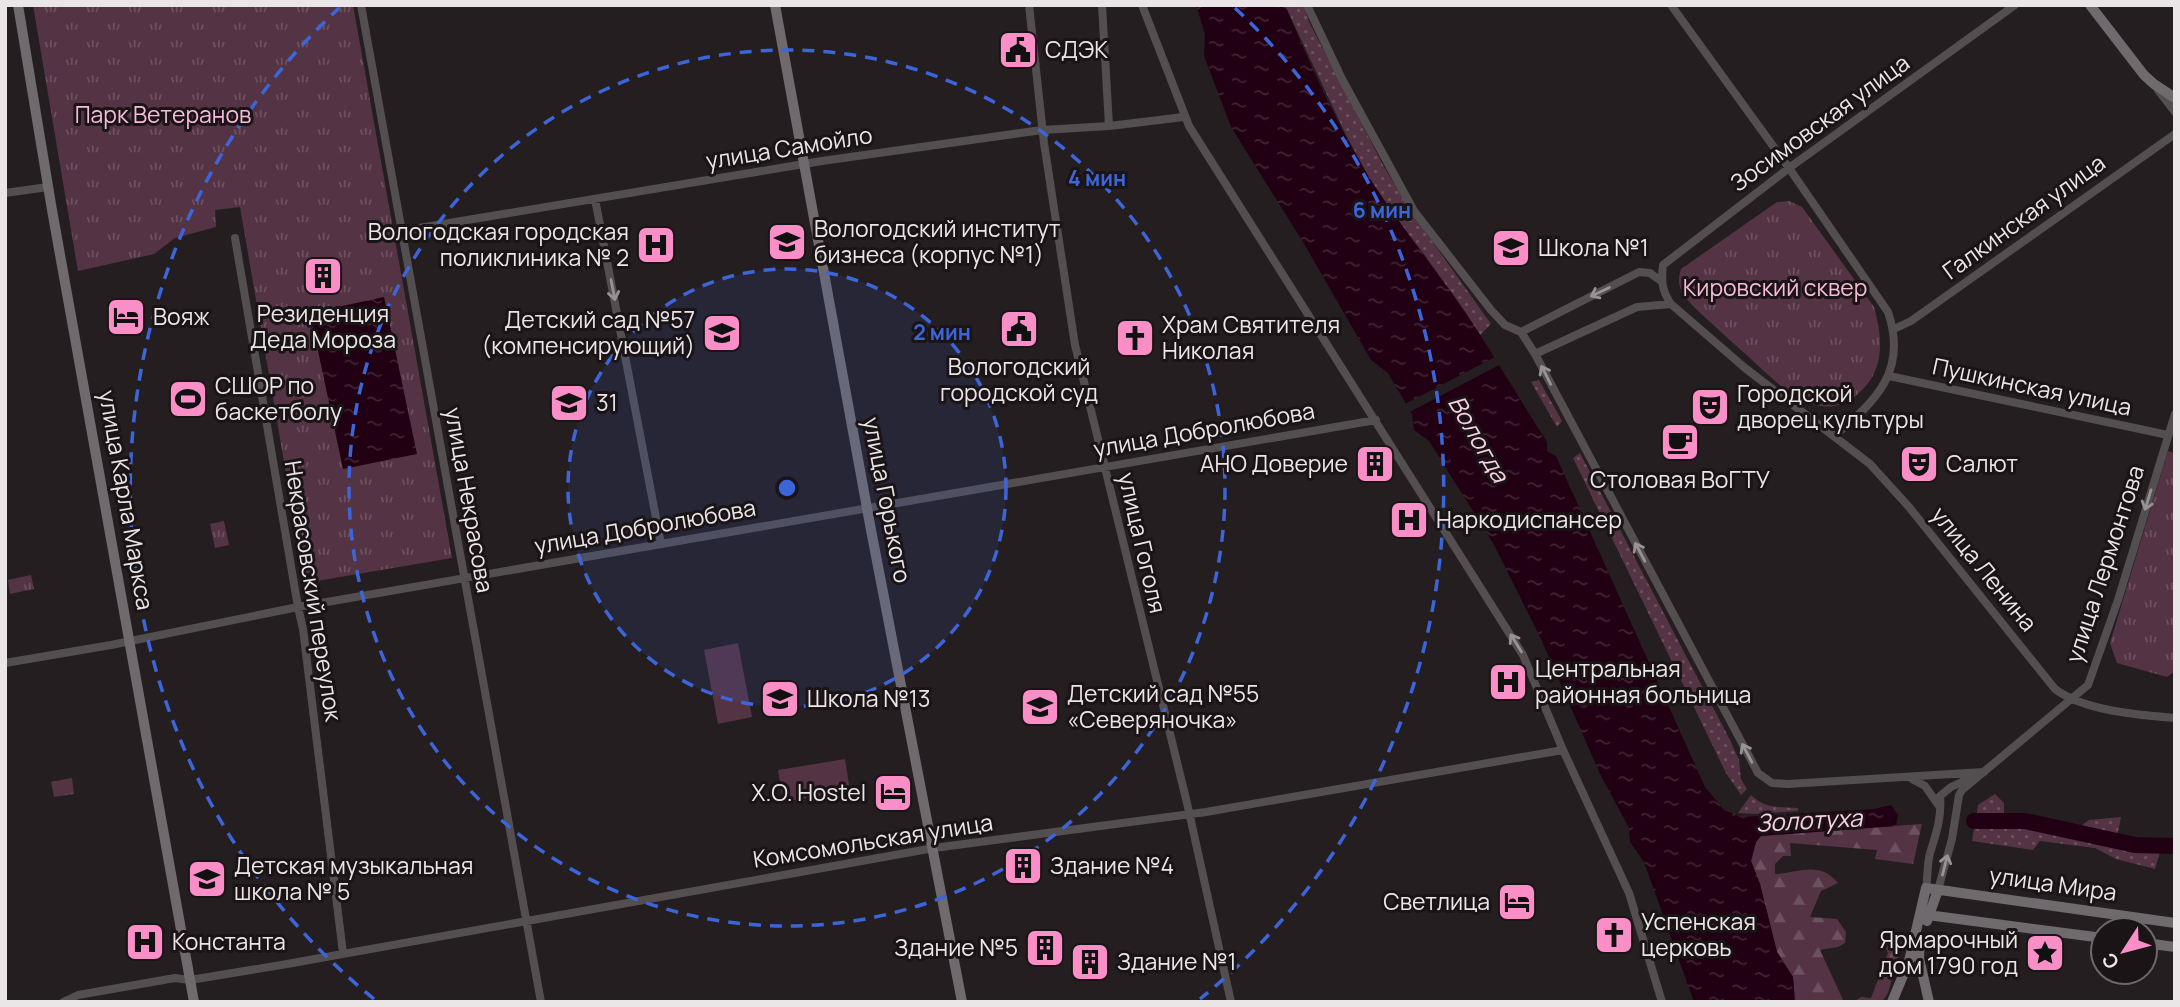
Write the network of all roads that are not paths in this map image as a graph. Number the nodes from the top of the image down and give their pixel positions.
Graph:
1 (18, 5) edge
2 (360, 5) edge
3 (775, 5) edge
4 (1029, 5) edge
5 (1102, 5) edge
6 (1142, 5) edge
7 (1307, 5) edge
8 (1671, 5) edge
9 (2015, 5) edge
10 (2090, 5) edge
11 (2154, 84) junction
12 (2175, 98) edge
13 (2175, 113) edge
14 (1184, 117) junction
15 (1109, 126) junction
16 (1042, 130) junction
17 (2175, 134) edge
18 (804, 164) junction
19 (1789, 169) junction
20 (48, 187) junction
21 (5, 193) edge
22 (595, 199) junction
23 (401, 231) junction
24 (234, 238) dead end
25 (1661, 281) junction
26 (1671, 304) junction
27 (1894, 329) junction
28 (1521, 332) junction
29 (1535, 354) junction
30 (1889, 376) junction
31 (2175, 414) edge
32 (1376, 420) junction
33 (2168, 435) junction
34 (1834, 436) junction
35 (1104, 467) junction
36 (867, 507) junction
37 (661, 544) junction
38 (463, 578) junction
39 (298, 607) junction
40 (130, 640) junction
41 (5, 663) edge
42 (2071, 699) junction
43 (2175, 718) edge
44 (1563, 750) junction
45 (1984, 772) junction
46 (1936, 775) junction
47 (1908, 777) junction
48 (1948, 789) junction
49 (1941, 809) junction
50 (1957, 810) junction
51 (1189, 813) junction
52 (934, 848) junction
53 (1926, 888) junction
54 (1938, 890) junction
55 (1924, 915) junction
56 (526, 920) junction
57 (2175, 923) edge
58 (2089, 936) edge
59 (1915, 940) junction
60 (343, 953) junction
61 (1919, 958) junction
62 (190, 980) junction
63 (63, 1002) edge
64 (194, 1002) edge
65 (541, 1002) edge
66 (962, 1002) edge
67 (1231, 1002) edge
68 (1662, 1002) edge
69 (1892, 1002) edge
70 (1929, 1002) edge

1 - 20 street, улица Карла Маркса
2 - 23 street, улица Некрасова
3 - 18 street, улица Горького
4 - 16 street, улица Гоголя
5 - 15 street
6 - 14 street
7 - 28 street
8 - 19 street
9 - 19 street, Зосимовская улица
10 - 11 street
11 - 12 street
11 - 13 street
14 - 15 street, улица Самойло
14 - 32 street
15 - 16 street, улица Самойло
16 - 18 street, улица Самойло
16 - 35 street, улица Гоголя
17 - 27 street, Галкинская улица
18 - 22 street, улица Самойло
18 - 36 street, улица Горького
19 - 25 street, Зосимовская улица
19 - 27 street
20 - 21 street
20 - 40 street, улица Карла Маркса
22 - 23 street, улица Самойло
22 -> 37 street
23 - 38 street, улица Некрасова
24 - 39 street, Некрасовский переулок
25 - 26 street, улица Ленина
25 -> 28 street
26 - 29 street
26 - 34 street, улица Ленина
27 - 30 street
28 - 29 street
47 -> 29 street
30 - 33 street, Пушкинская улица
30 - 34 street
31 - 33 street, улица Лермонтова
32 - 35 street, улица Добролюбова
44 -> 32 street
33 -> 42 street, улица Лермонтова
34 - 42 street, улица Ленина
35 - 36 street, улица Добролюбова
35 - 51 street, улица Гоголя
36 - 37 street, улица Добролюбова
36 - 52 street, улица Горького
37 - 38 street, улица Добролюбова
38 - 39 street, улица Добролюбова
38 - 56 street, улица Некрасова
39 - 40 street, улица Добролюбова
39 - 60 street, Некрасовский переулок
40 - 41 street, улица Добролюбова
40 - 62 street, улица Карла Маркса
42 - 43 street
42 - 45 street, улица Лермонтова
44 - 51 street, Комсомольская улица
44 - 68 street
45 - 46 street
45 - 48 street
45 - 50 street
46 - 47 street
46 - 48 street
47 - 49 street
48 - 49 street
48 - 50 street
49 - 50 street
49 - 53 street
54 -> 50 street
51 - 52 street, Комсомольская улица
51 - 67 street, улица Гоголя
52 - 56 street, Комсомольская улица
52 - 66 street, улица Горького
53 - 54 street, улица Мира
53 - 55 street
54 - 55 street
54 - 57 street, улица Мира
55 - 58 street, улица Мира
55 - 59 street
55 - 61 street
56 - 60 street, Комсомольская улица
56 - 65 street, улица Некрасова
59 - 61 street
59 - 69 street
60 - 62 street, Комсомольская улица
61 - 70 street
62 - 63 street, Комсомольская улица
62 - 64 street, улица Карла Маркса

